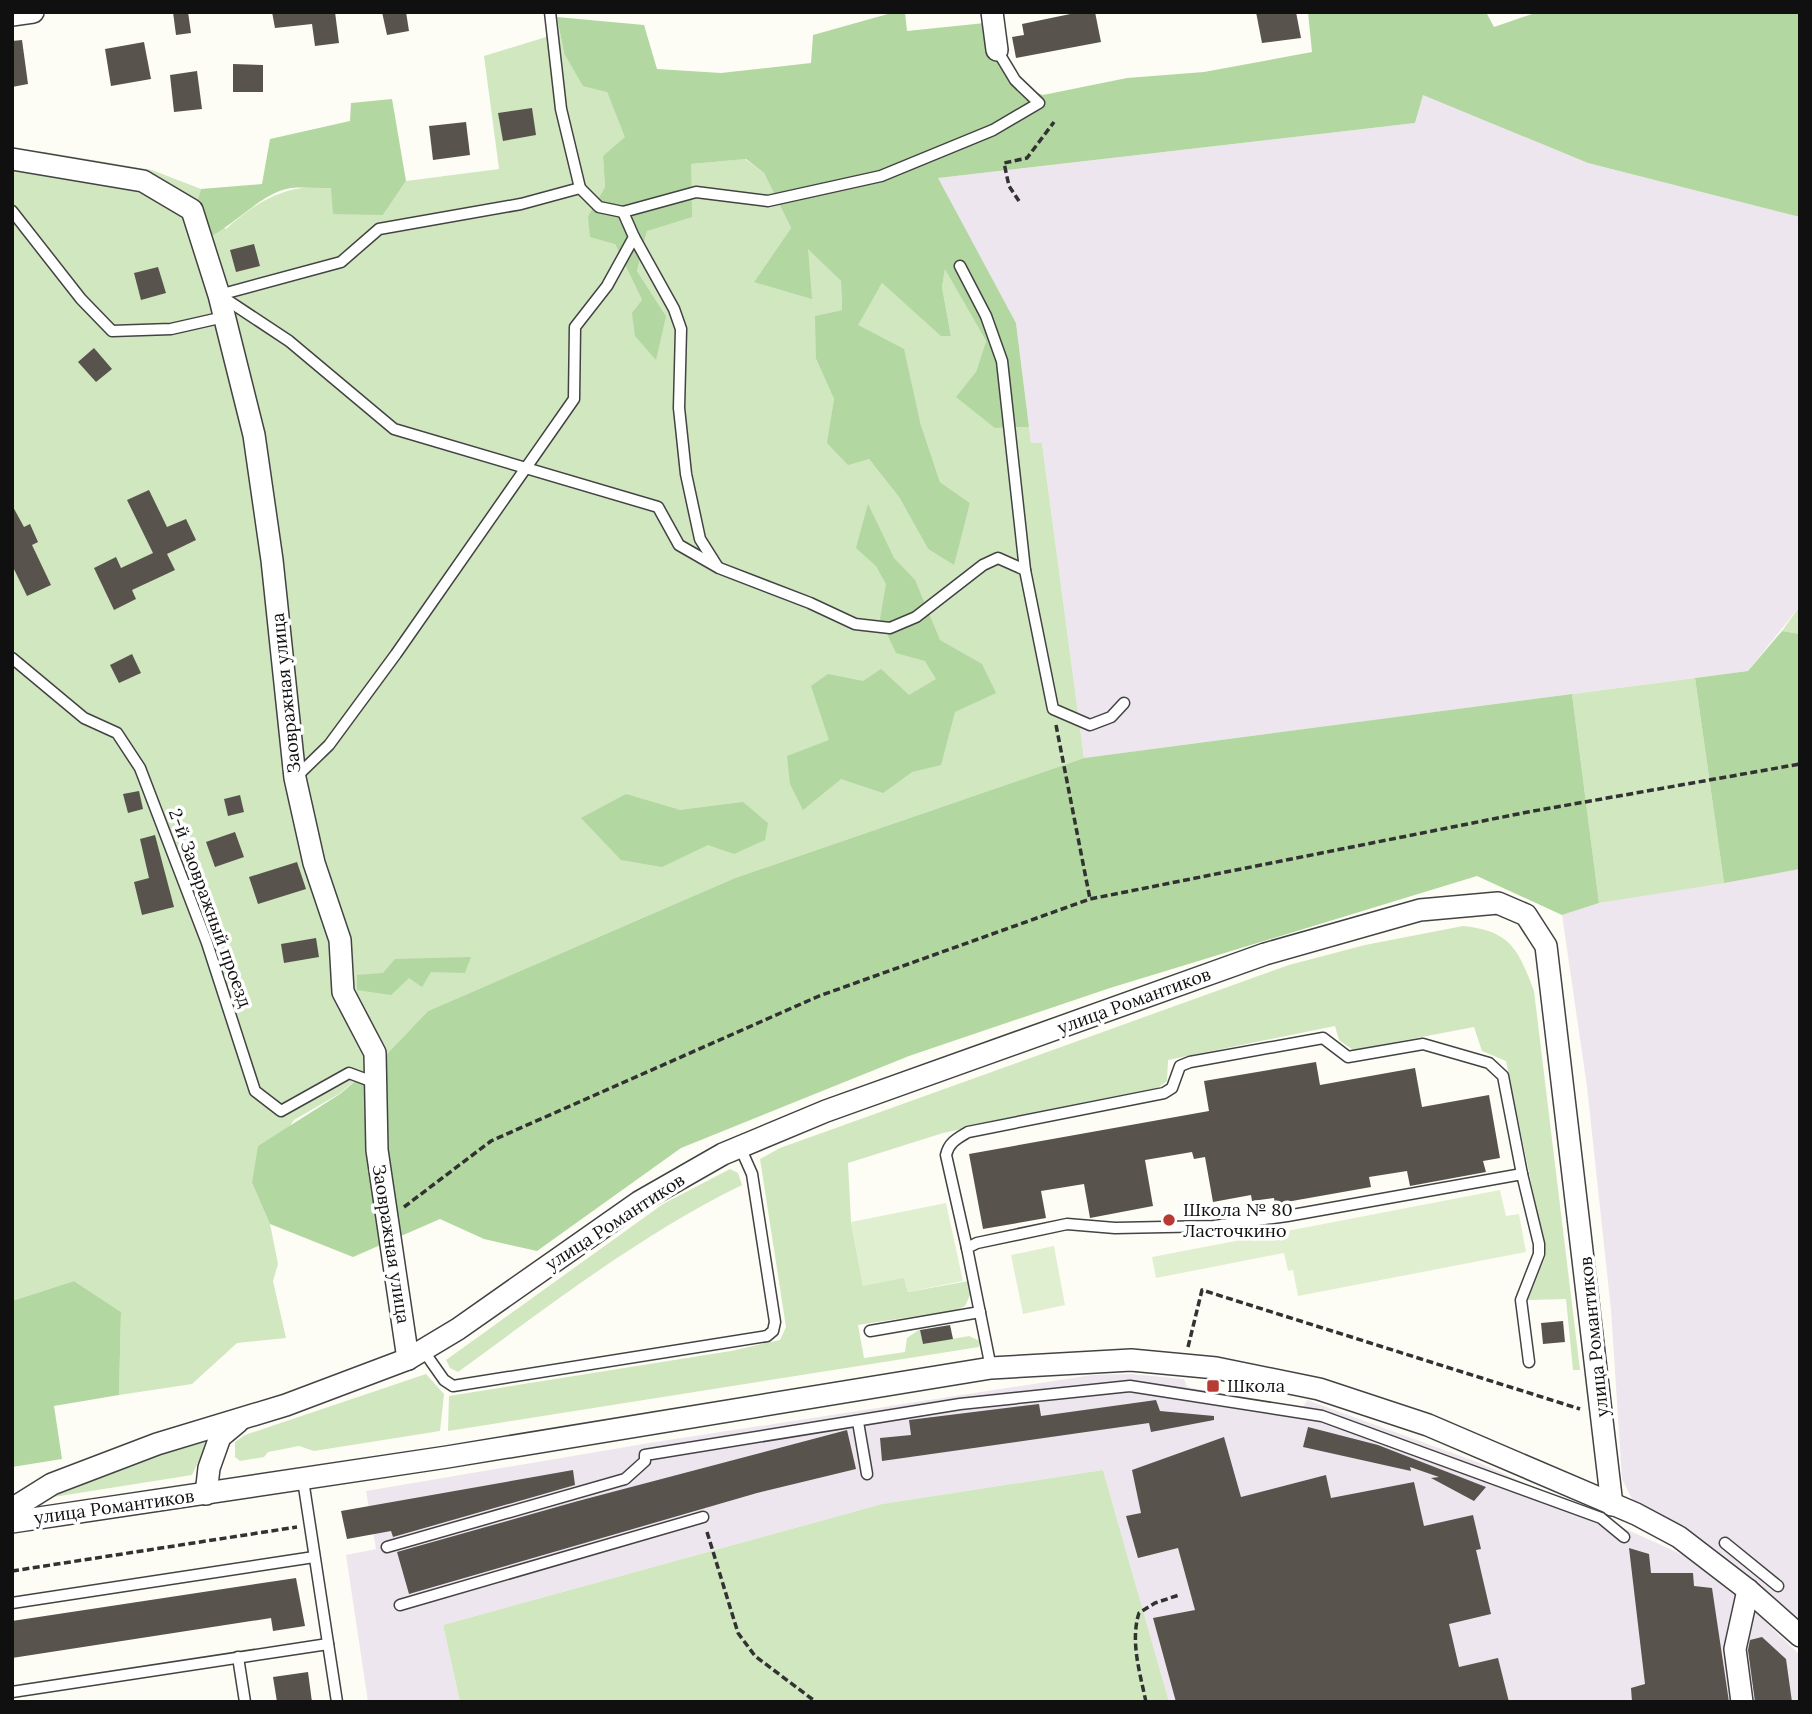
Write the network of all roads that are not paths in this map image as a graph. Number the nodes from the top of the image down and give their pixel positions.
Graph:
1 (33, 12) edge
2 (550, 12) edge
3 (992, 12) edge
4 (12, 15) edge
5 (996, 50) joint
6 (12, 159) edge
7 (580, 188) junction
8 (12, 211) edge
9 (623, 212) junction
10 (634, 237) junction
11 (960, 266) dead end
12 (219, 295) junction
13 (224, 317) junction
14 (526, 468) junction
15 (719, 568) junction
16 (1025, 570) junction
17 (12, 658) edge
18 (1124, 703) dead end
19 (295, 779) junction
20 (376, 1083) junction
21 (740, 1147) junction
22 (1522, 1174) junction
23 (967, 1248) junction
24 (980, 1312) junction
25 (870, 1331) dead end
26 (416, 1354) junction
27 (1529, 1362) dead end
28 (991, 1368) junction
29 (243, 1419) junction
30 (858, 1422) junction
31 (867, 1474) dead end
32 (303, 1479) junction
33 (206, 1494) junction
34 (1612, 1505) junction
35 (12, 1508) edge
36 (703, 1517) road end
37 (12, 1522) edge
38 (1624, 1537) dead end
39 (1725, 1543) dead end
40 (387, 1547) dead end
41 (314, 1557) junction
42 (1778, 1586) dead end
43 (1748, 1590) junction
44 (12, 1603) edge
45 (400, 1605) dead end
46 (1800, 1636) edge
47 (328, 1644) junction
48 (238, 1657) junction
49 (12, 1692) edge
50 (245, 1702) edge
51 (337, 1702) edge
52 (1742, 1702) edge

1 - 4 street
2 - 7 lane
3 - 5 street
5 - 9 lane
6 - 12 street, Заовражная улица
7 - 9 lane
7 - 12 lane
8 - 13 lane
9 - 10 lane
10 - 14 lane
10 - 15 lane
11 - 16 lane
12 - 13 street, Заовражная улица
12 - 14 lane
13 - 19 street, Заовражная улица
14 - 15 lane
14 - 19 lane
15 - 16 lane
16 - 18 lane
17 - 20 lane, 2-й Заовражный проезд
19 - 20 street, Заовражная улица
20 - 26 street, Заовражная улица
21 - 26 street, улица Романтиков
21 - 26 lane
21 - 34 street, улица Романтиков
22 - 23 lane
22 - 23 lane
22 - 27 lane
23 - 24 lane
24 - 25 lane
24 - 28 lane
26 - 29 street, улица Романтиков
28 - 32 street, улица Романтиков
28 - 34 street, улица Романтиков
29 - 33 street
29 - 35 street, улица Романтиков
30 - 31 lane
30 - 38 lane
30 - 40 lane
32 - 33 street, улица Романтиков
32 - 41 lane
33 - 37 street, улица Романтиков
34 - 43 street
36 - 45 lane
39 - 42 lane
41 - 44 lane
41 - 47 lane
43 - 46 street
43 - 52 street
47 - 48 lane
47 - 51 lane
48 - 49 lane
48 - 50 lane

